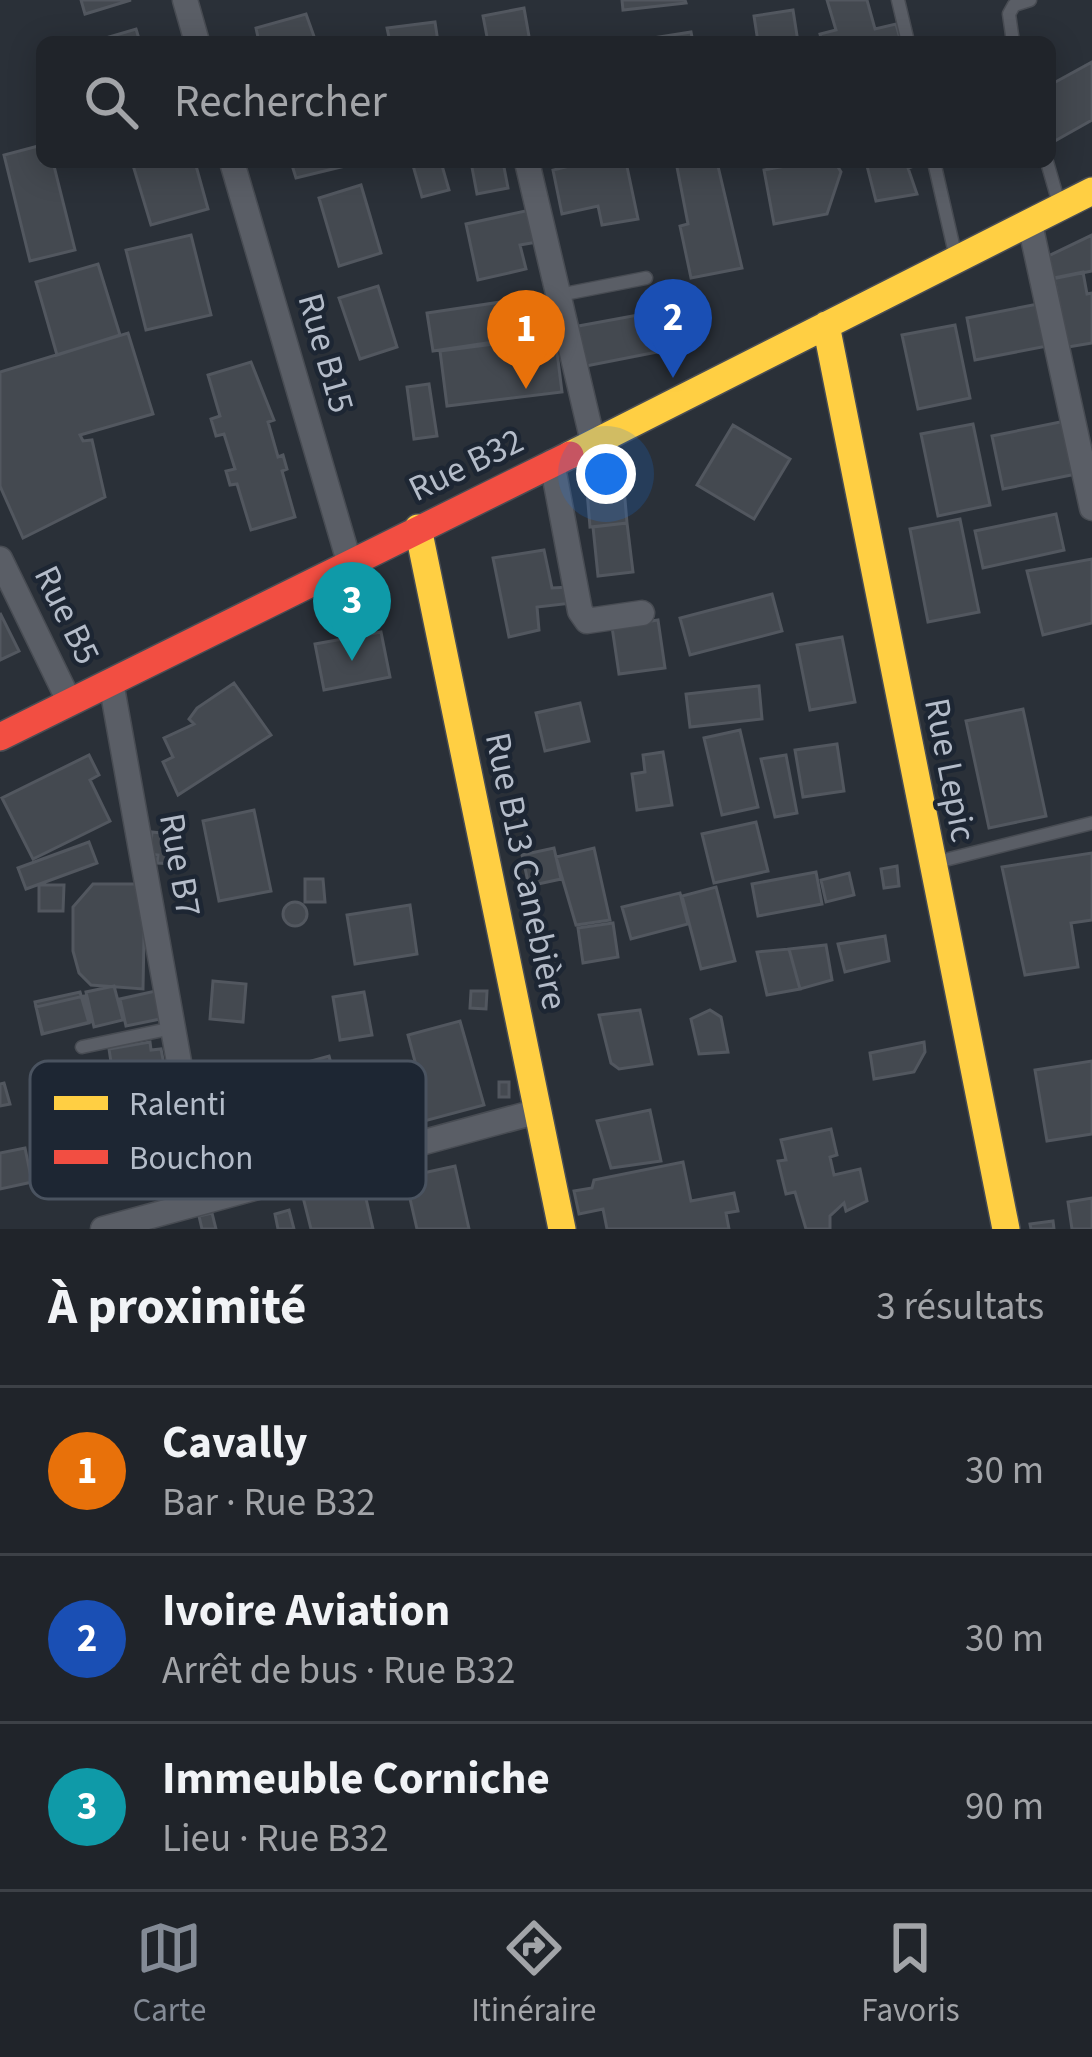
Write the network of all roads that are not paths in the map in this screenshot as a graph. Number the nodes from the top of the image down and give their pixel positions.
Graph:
1 (184, 0) edge
2 (898, 0) edge
3 (1030, 0) edge
4 (195, 36) edge
5 (907, 36) edge
6 (1011, 36) edge
7 (234, 168) edge
8 (528, 168) edge
9 (935, 168) edge
10 (1049, 168) edge
11 (1092, 191) edge
12 (1060, 208) junction
13 (1030, 224) junction
14 (957, 263) junction
15 (646, 278) dead end
16 (558, 295) junction
17 (826, 325) junction
18 (593, 442) junction
19 (552, 462) junction
20 (1092, 508) edge
21 (418, 528) junction
22 (0, 559) edge
23 (350, 565) junction
24 (643, 613) dead end
25 (110, 682) junction
26 (70, 703) junction
27 (0, 737) edge
28 (1092, 823) edge
29 (932, 863) junction
30 (173, 1028) junction
31 (82, 1047) dead end
32 (179, 1061) edge
33 (539, 1111) junction
34 (426, 1142) edge
35 (214, 1199) edge
36 (103, 1229) edge
37 (562, 1229) edge
38 (1006, 1229) edge

1 - 4 street
2 - 5 lane
3 - 6 lane
7 - 23 street, Rue B15
8 - 16 street
9 - 14 lane
10 - 12 lane
11 - 12 street, Rue B32
12 - 13 street, Rue B32
13 - 14 street, Rue B32
13 - 20 street
14 - 17 street, Rue B32
15 - 16 lane
16 - 18 street
17 - 18 street, Rue B32
17 - 29 street, Rue Lepic
18 - 19 street, Rue B32
19 - 21 street, Rue B32
19 - 24 street
21 - 23 street, Rue B32
21 - 33 street, Rue B13 Canebière
22 - 26 street, Rue B5
23 - 25 street, Rue B32
25 - 26 street, Rue B32
25 - 30 street, Rue B7
26 - 27 street, Rue B32
28 - 29 lane
29 - 38 street, Rue Lepic
30 - 31 lane
30 - 32 street, Rue B7
33 - 34 street
33 - 37 street, Rue B13 Canebière
35 - 36 street

